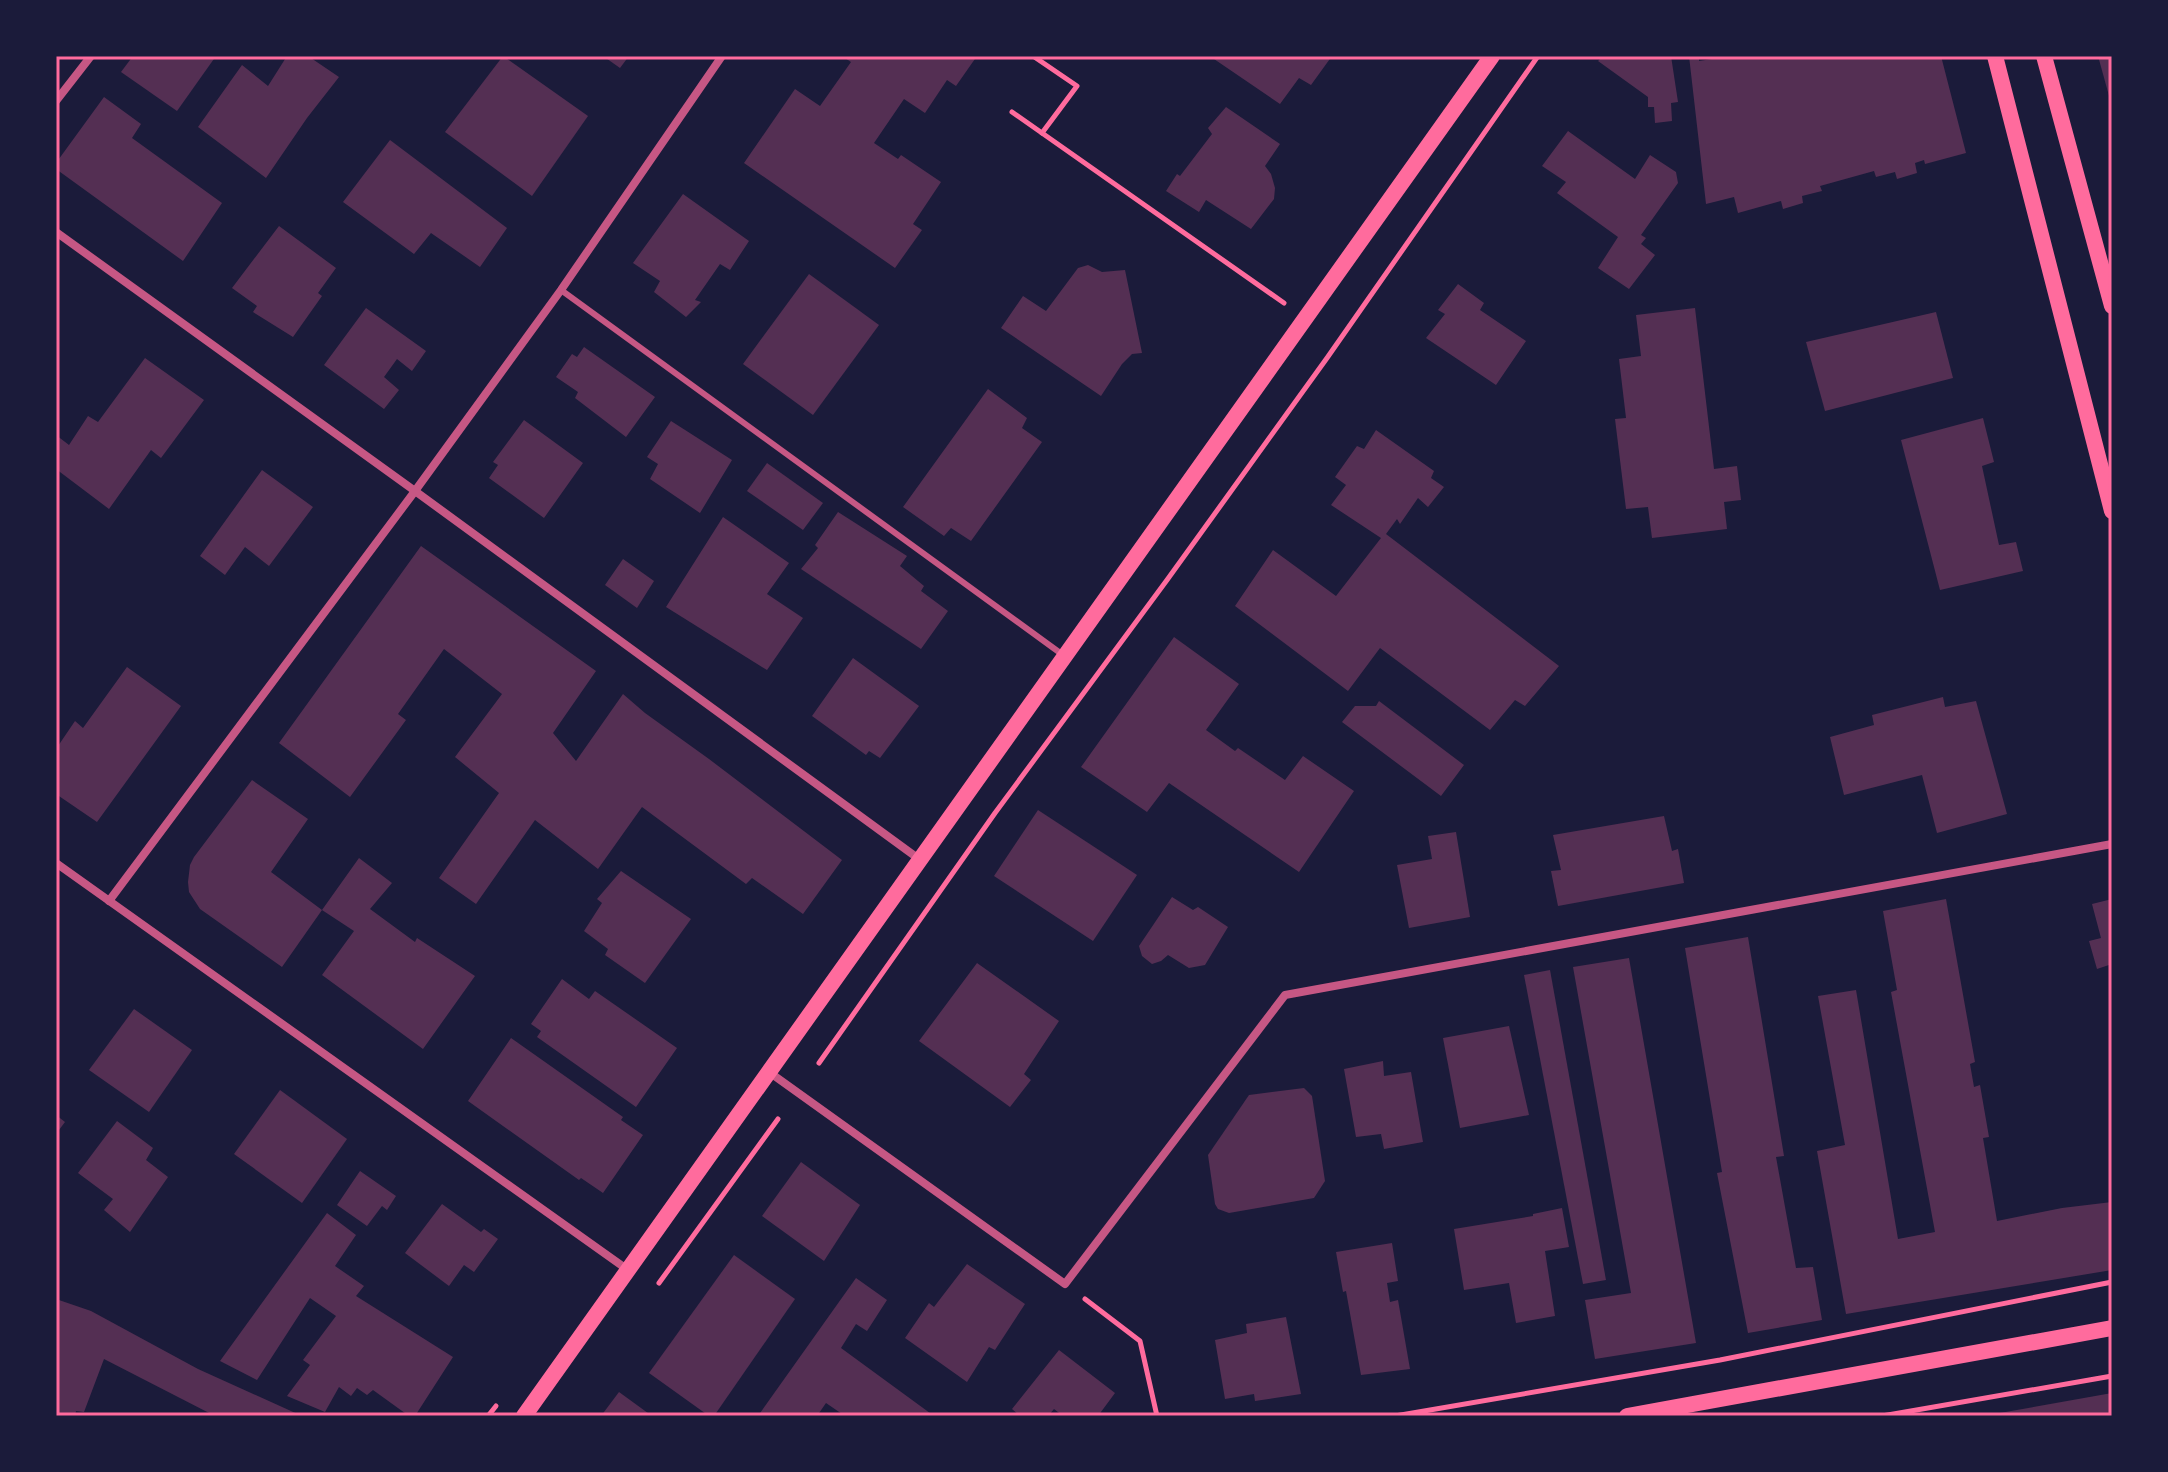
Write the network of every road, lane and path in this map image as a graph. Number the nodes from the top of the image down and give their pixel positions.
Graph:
1 (91, 56) edge
2 (722, 56) edge
3 (1033, 56) edge
4 (1492, 56) edge
5 (1538, 56) edge
6 (1995, 56) edge
7 (2044, 56) edge
8 (56, 101) edge
9 (1012, 112) dead end
10 (1042, 133) junction
11 (56, 232) edge
12 (561, 290) junction
13 (1285, 303) dead end
14 (2112, 306) edge
15 (415, 491) junction
16 (2112, 511) edge
17 (1065, 657) junction
18 (2112, 844) edge
19 (919, 859) junction
20 (56, 863) edge
21 (109, 901) junction
22 (819, 1063) dead end
23 (769, 1072) junction
24 (778, 1119) dead end
25 (628, 1270) junction
26 (2112, 1282) edge
27 (1065, 1284) junction
28 (654, 1289) dead end
29 (2112, 1328) edge
30 (2112, 1376) edge
31 (524, 1416) edge
32 (1157, 1416) edge
33 (1395, 1416) edge
34 (1627, 1416) edge
35 (1882, 1416) edge

1 - 8 street
2 - 12 street
3 - 10 path
4 - 17 main road
5 - 22 path
6 - 16 main road
7 - 14 main road
9 - 10 path
10 - 13 path
11 - 15 street
12 - 15 street
12 - 17 lane
15 - 19 street
15 - 21 street
17 - 19 main road
18 - 27 street
19 - 23 main road
20 - 21 street
21 - 25 street
23 - 25 main road
23 - 27 street
24 - 28 path
25 - 31 main road
26 - 33 path
27 - 32 path
29 - 34 main road
30 - 35 path

